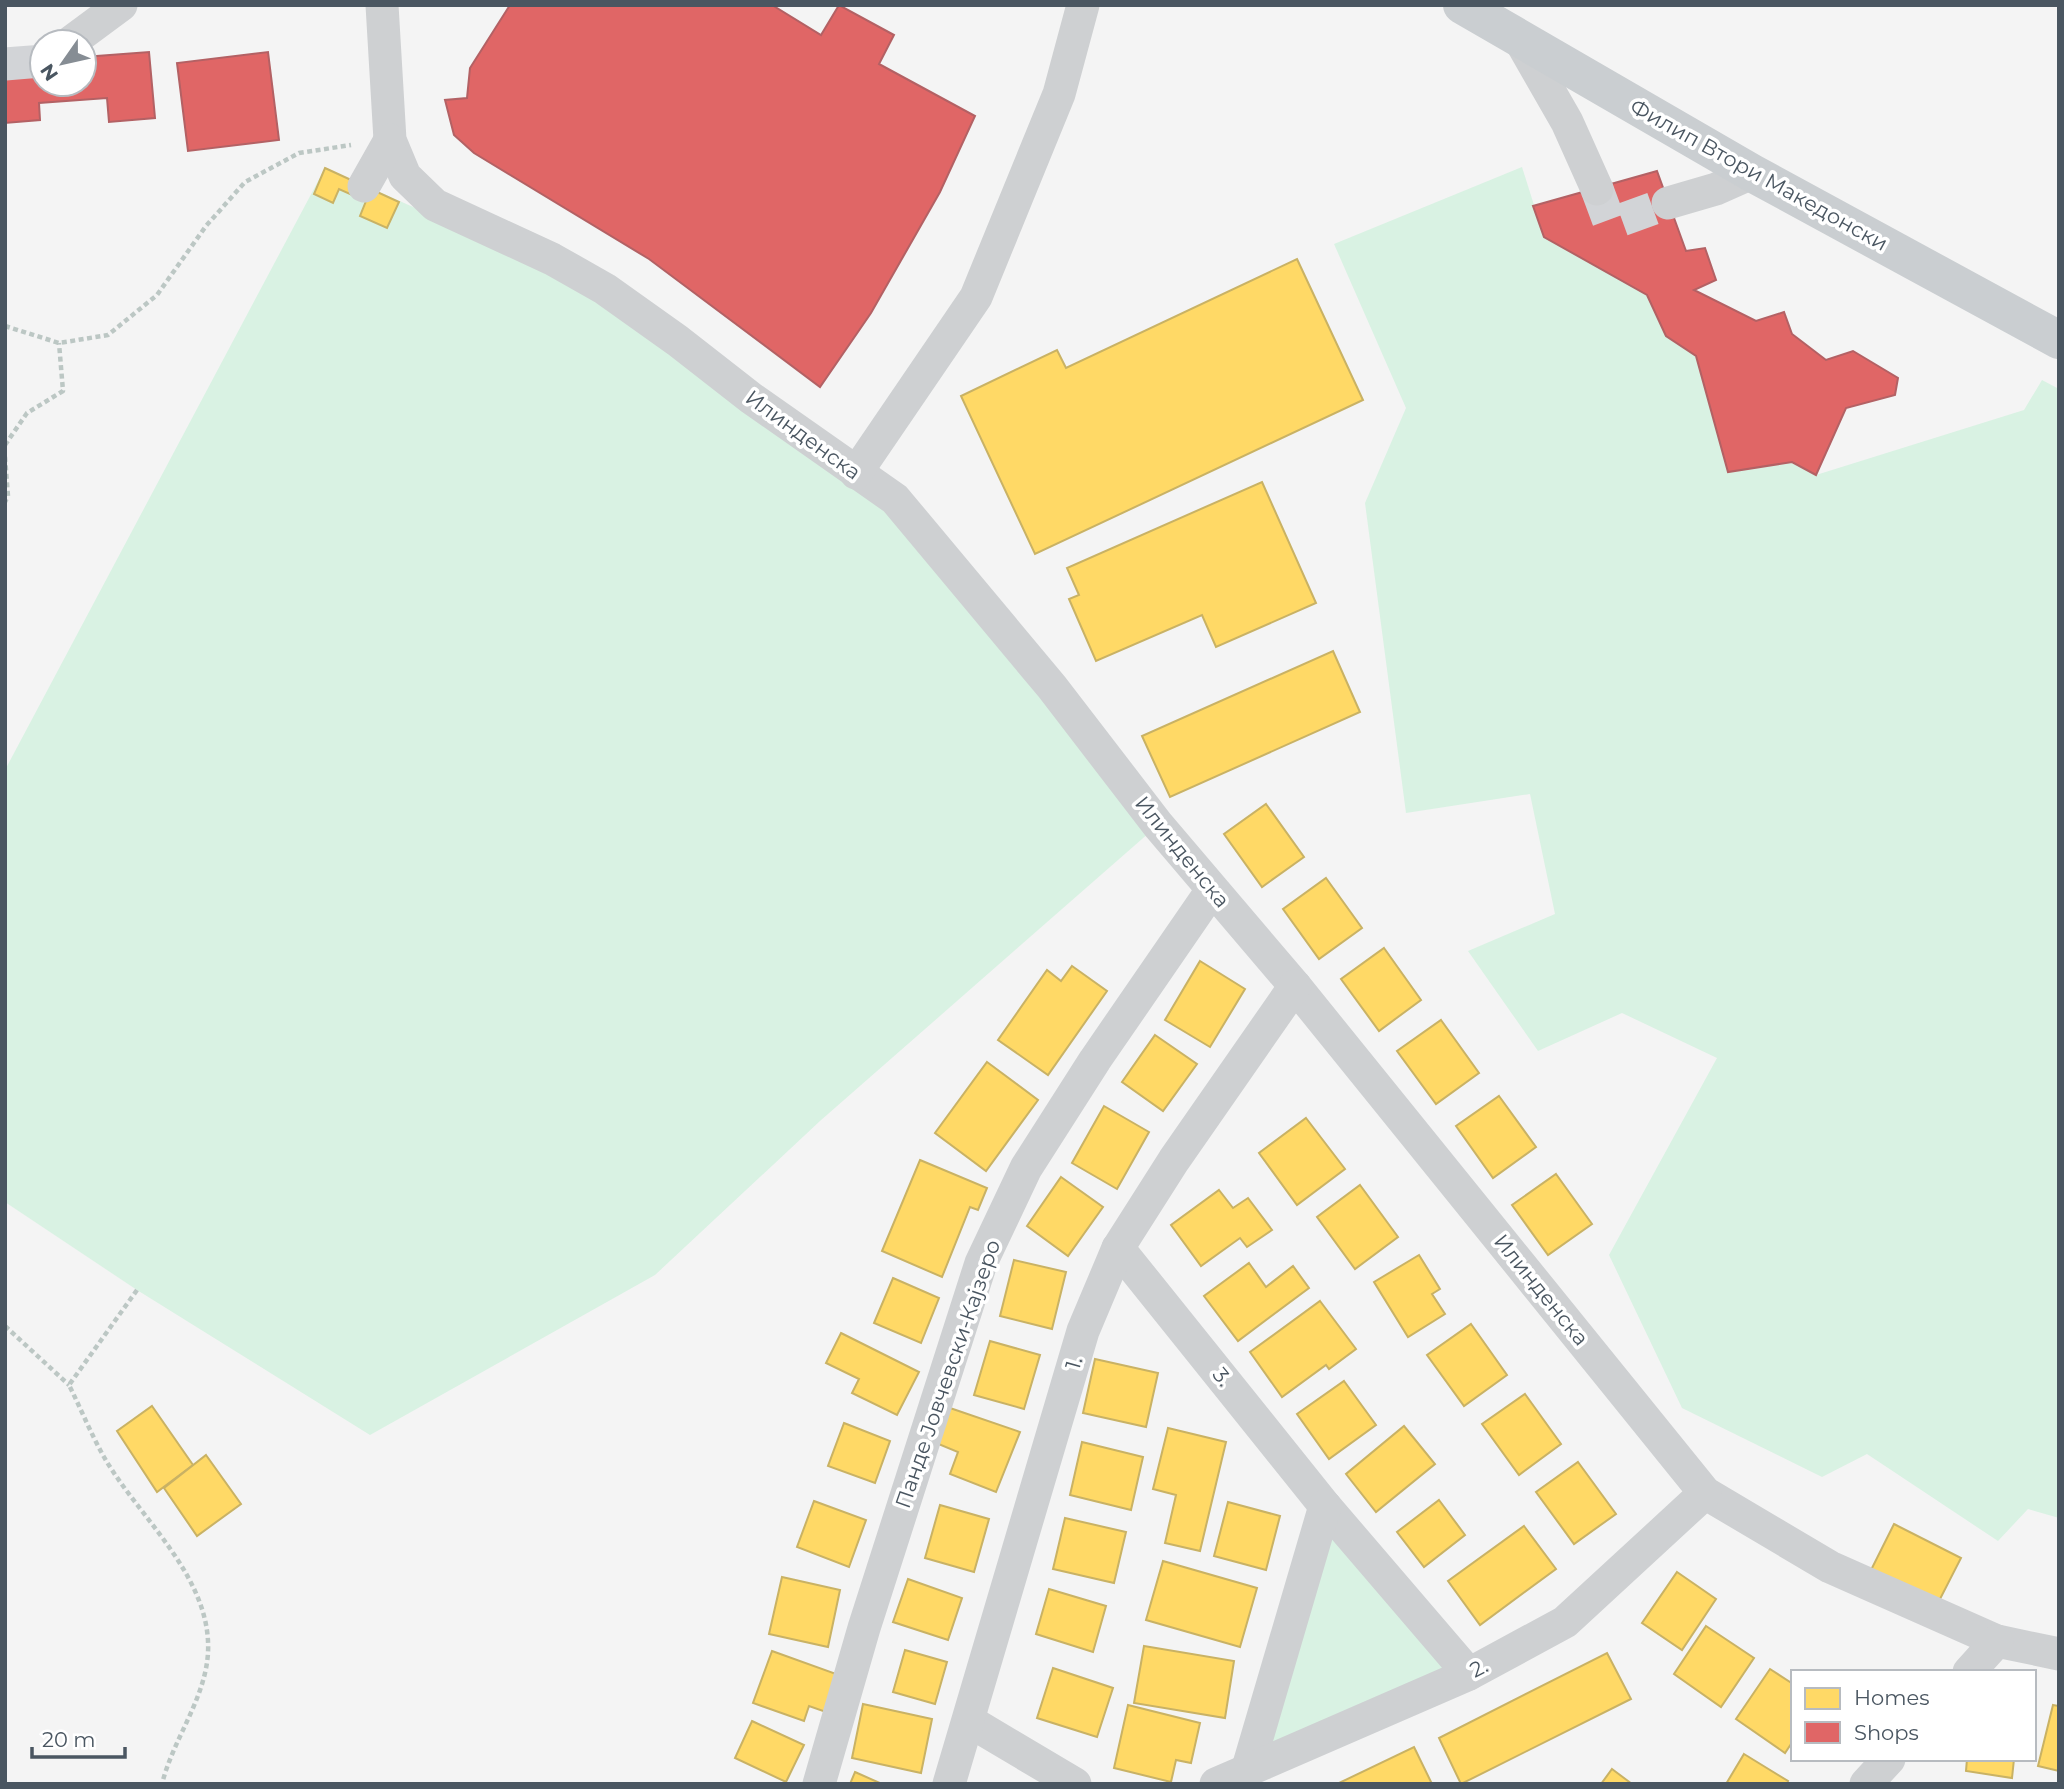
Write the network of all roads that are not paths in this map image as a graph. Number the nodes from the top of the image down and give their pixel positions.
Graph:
1 (121, 5) edge
2 (382, 5) edge
3 (1083, 5) edge
4 (1462, 5) edge
5 (90, 28) edge
6 (1520, 40) junction
7 (390, 140) junction
8 (1752, 173) junction
9 (364, 186) dead end
10 (1597, 189) tunnel mouth
11 (1668, 202) tunnel mouth
12 (2059, 340) edge
13 (856, 473) junction
14 (1212, 890) junction
15 (1295, 986) junction
16 (1118, 1248) junction
17 (1705, 1493) junction
18 (1325, 1506) junction
19 (1997, 1642) junction
20 (2059, 1654) edge
21 (1971, 1670) edge
22 (1469, 1674) junction
23 (969, 1721) junction
24 (1887, 1761) edge
25 (1248, 1768) junction
26 (819, 1784) edge
27 (949, 1784) edge
28 (1075, 1784) edge
29 (1216, 1784) edge
30 (1866, 1784) edge

1 - 5 street
2 - 7 street, Илинденска
3 - 13 street
4 - 6 main road, Филип Втори Македонски
6 - 8 main road, Филип Втори Македонски
6 - 10 street
7 - 9 street
7 - 13 street, Илинденска
8 - 11 street
8 - 12 main road, Филип Втори Македонски
13 - 14 street, Илинденска
14 - 15 street, Илинденска
14 - 26 street, Панде Јовчевски-Кајзеро
15 - 16 street, 1.
15 - 17 street, Илинденска
16 - 18 street, 3.
16 - 23 street, 1.
17 - 19 street, Илинденска
17 - 22 street, 2.
18 - 22 street, 3.
18 - 25 street
19 - 20 street, Илинденска
19 - 21 street
22 - 25 street, 2.
23 - 27 street, 1.
23 - 28 street
24 - 30 street
25 - 29 street, 2.

